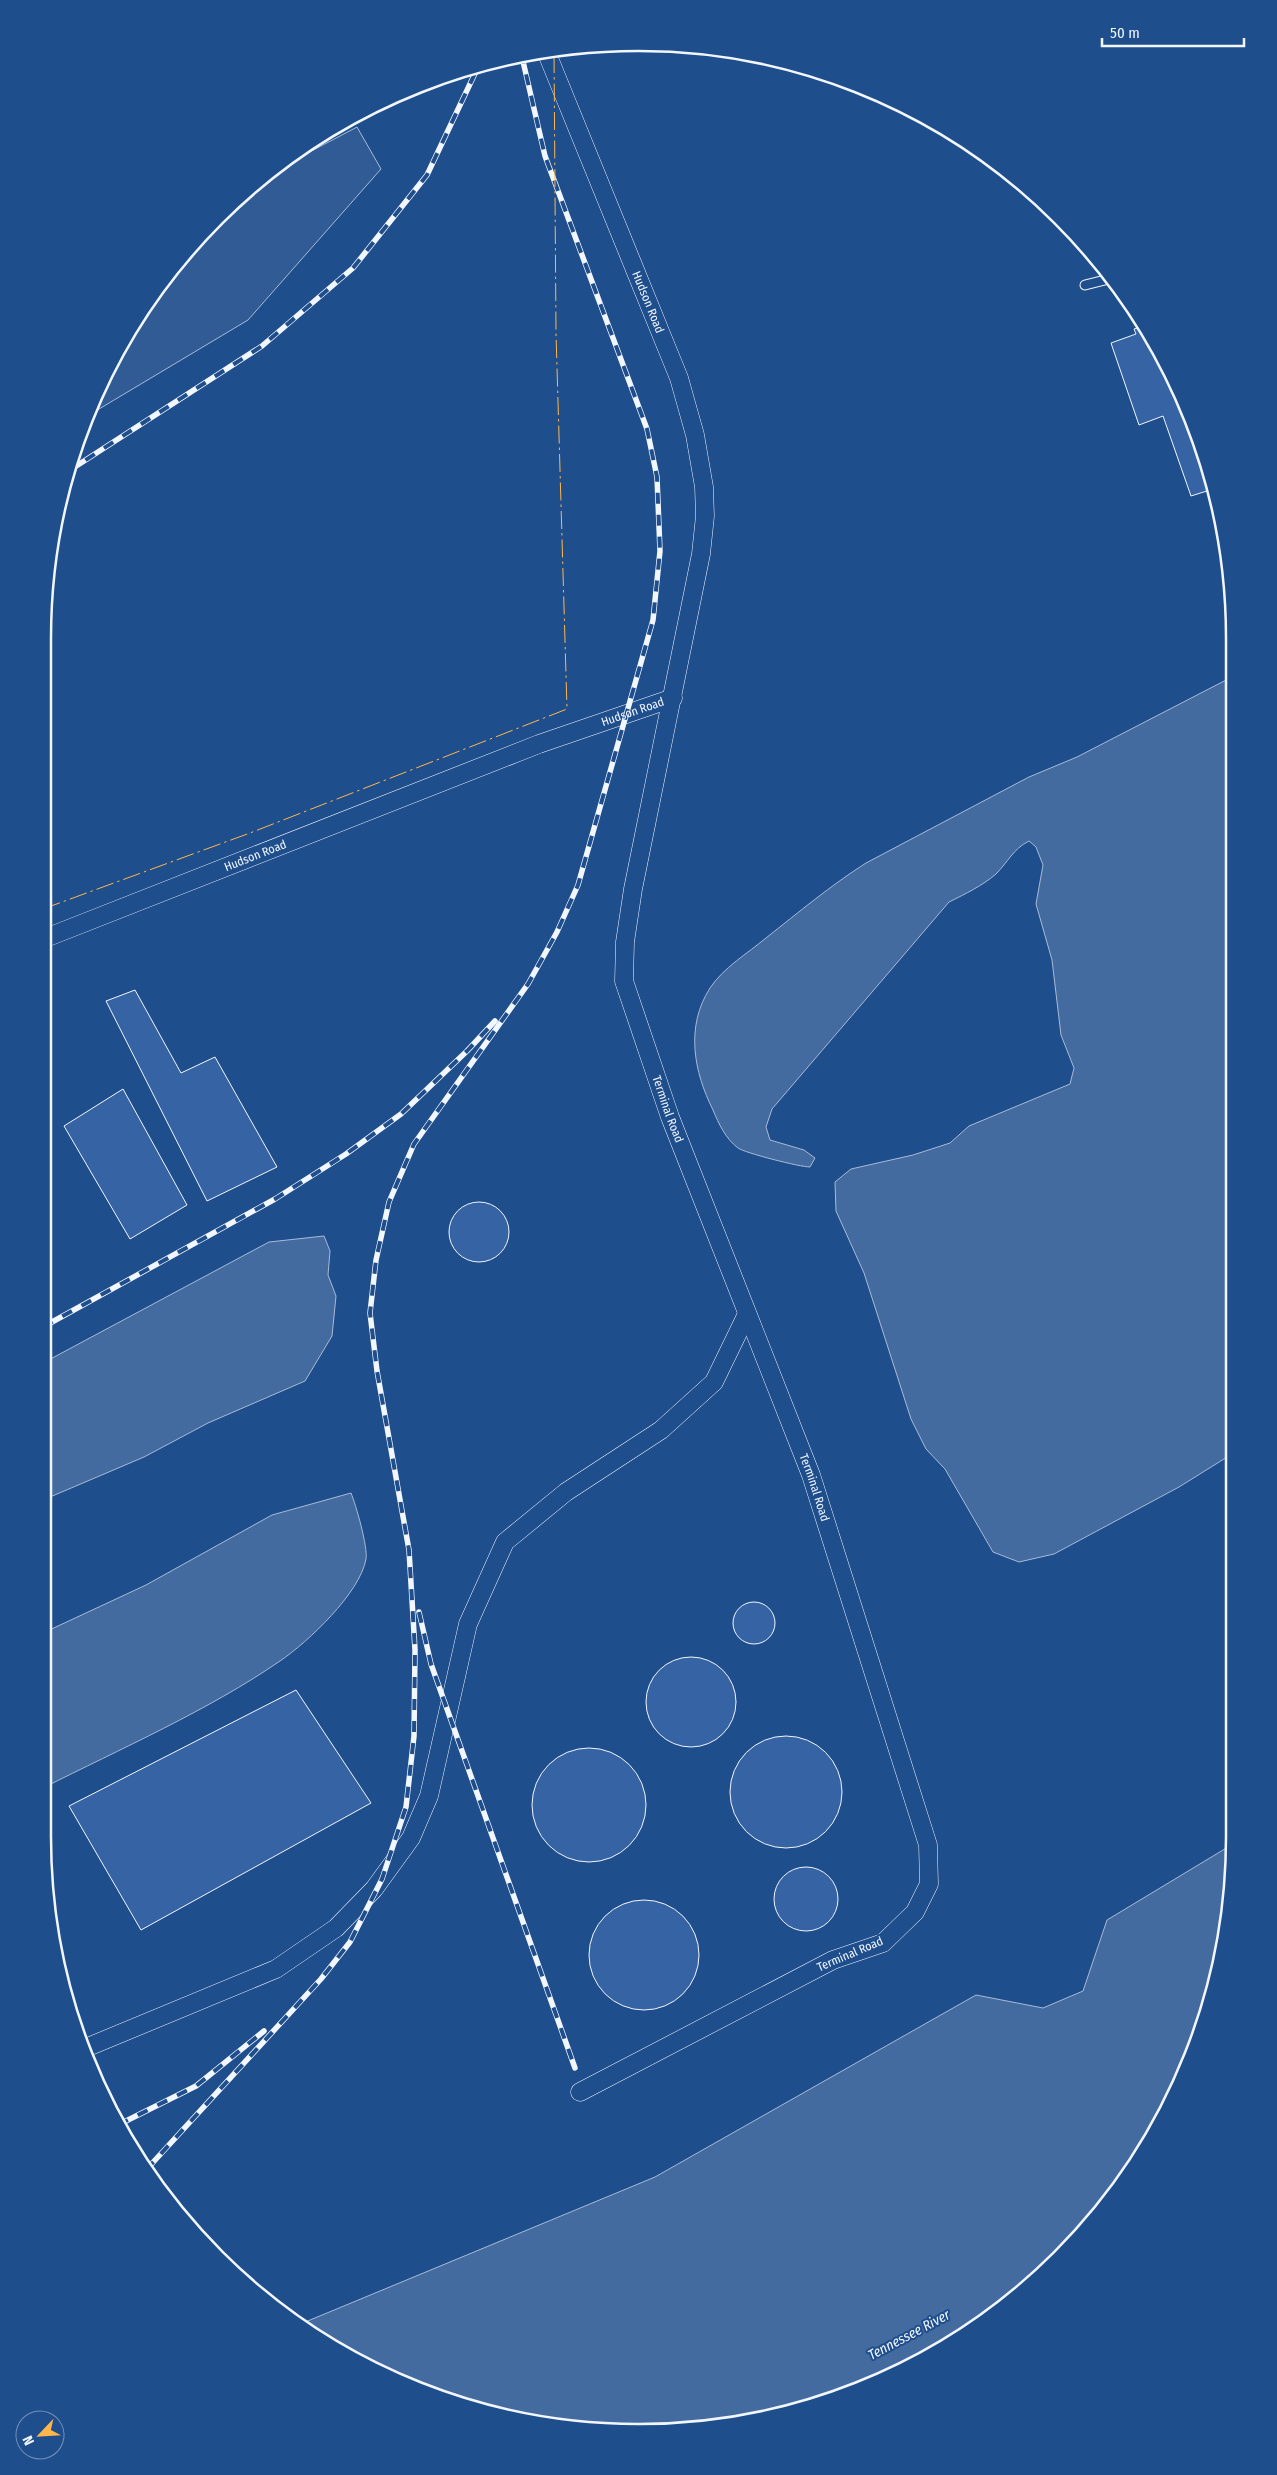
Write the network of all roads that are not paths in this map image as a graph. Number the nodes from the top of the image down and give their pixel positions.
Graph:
1 (549, 58) edge
2 (1104, 280) edge
3 (1085, 285) dead end
4 (673, 698) junction
5 (51, 936) edge
6 (747, 1314) junction
7 (90, 2046) edge
8 (580, 2092) dead end

1 - 4 street, Hudson Road
2 - 3 lane
4 - 5 street, Hudson Road
4 - 6 street, Terminal Road
6 - 7 street
6 - 8 street, Terminal Road

